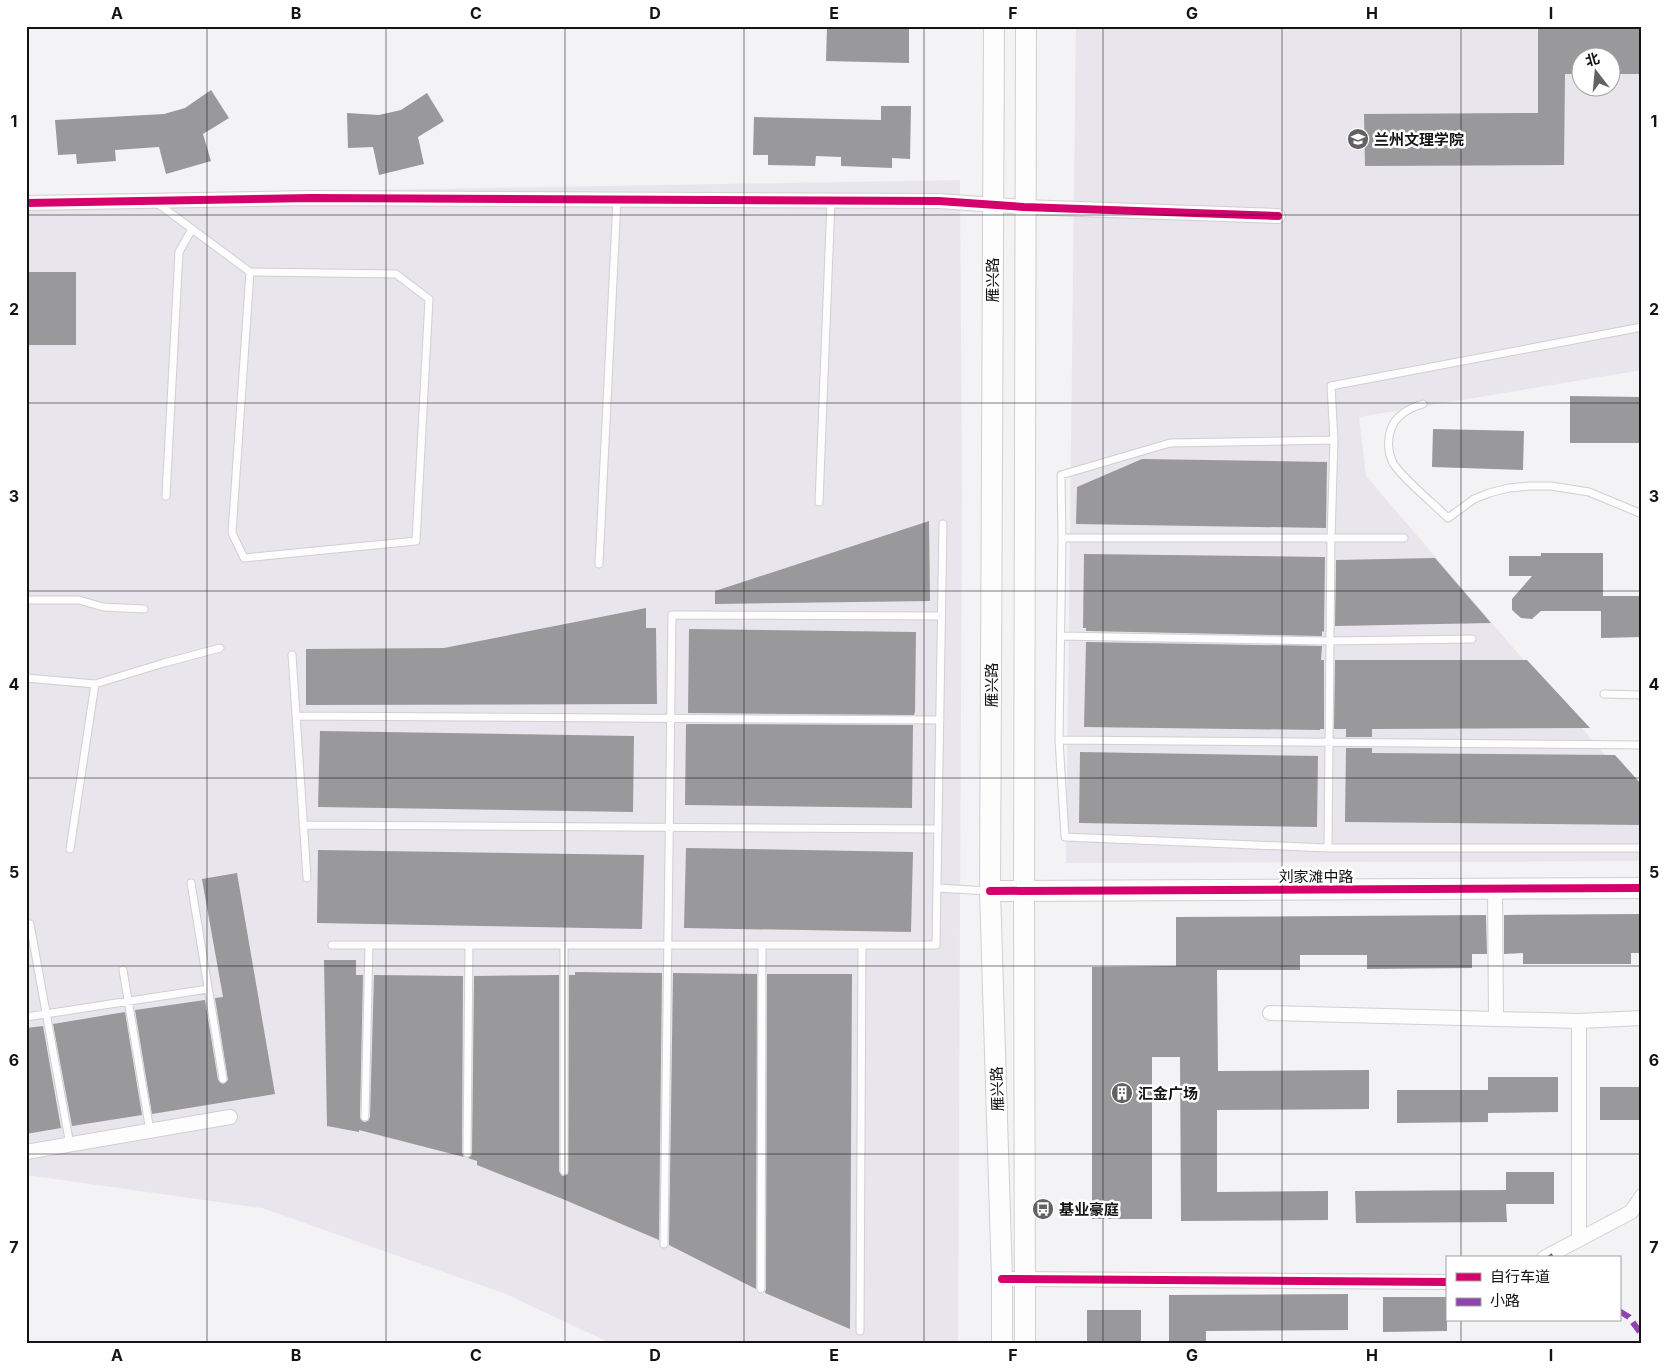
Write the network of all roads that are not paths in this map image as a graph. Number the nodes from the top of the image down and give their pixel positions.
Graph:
1 (994, 26) edge
2 (1026, 26) edge
3 (617, 200) junction
4 (155, 201) junction
5 (831, 201) junction
6 (26, 203) edge
7 (992, 206) junction
8 (1024, 208) junction
9 (1278, 216) dead end
10 (192, 229) junction
11 (250, 272) junction
12 (1642, 327) edge
13 (1423, 404) dead end
14 (1334, 440) junction
15 (166, 496) dead end
16 (819, 502) dead end
17 (1642, 514) edge
18 (943, 524) dead end
19 (1062, 538) junction
20 (1331, 538) junction
21 (1404, 538) dead end
22 (599, 564) dead end
23 (26, 600) edge
24 (144, 610) dead end
25 (941, 616) junction
26 (1061, 636) junction
27 (1472, 639) dead end
28 (1330, 641) junction
29 (220, 648) dead end
30 (292, 655) dead end
31 (26, 678) edge
32 (95, 684) junction
33 (1604, 694) dead end
34 (1642, 695) edge
35 (296, 716) junction
36 (671, 718) junction
37 (940, 720) junction
38 (1059, 740) junction
39 (1329, 741) junction
40 (1642, 745) edge
41 (304, 824) junction
42 (670, 827) junction
43 (938, 829) junction
44 (1328, 848) junction
45 (1642, 848) edge
46 (70, 850) dead end
47 (307, 878) dead end
48 (190, 883) dead end
49 (937, 888) junction
50 (1495, 888) junction
51 (1642, 888) edge
52 (990, 891) junction
53 (1024, 892) junction
54 (30, 924) dead end
55 (332, 945) dead end
56 (368, 945) junction
57 (469, 945) junction
58 (564, 945) junction
59 (669, 945) junction
60 (762, 945) junction
61 (862, 945) junction
62 (123, 970) dead end
63 (208, 989) junction
64 (129, 1001) junction
65 (1270, 1013) dead end
66 (46, 1014) junction
67 (26, 1017) edge
68 (1642, 1018) edge
69 (1496, 1019) junction
70 (1579, 1021) junction
71 (223, 1079) dead end
72 (230, 1117) dead end
73 (366, 1117) dead end
74 (150, 1131) junction
75 (70, 1145) junction
76 (26, 1152) edge
77 (466, 1153) dead end
78 (564, 1171) dead end
79 (1642, 1196) edge
80 (1579, 1239) junction
81 (664, 1244) dead end
82 (1548, 1256) edge
83 (1002, 1279) junction
84 (1025, 1279) junction
85 (1446, 1282) edge
86 (761, 1289) dead end
87 (860, 1331) dead end
88 (1002, 1343) edge
89 (1025, 1343) edge

1 - 7 main road, 雁兴路
2 - 8 main road, 雁兴路
3 - 4 street
3 - 5 street
3 - 22 lane
4 - 6 street
4 - 10 lane
5 - 7 street
5 - 16 lane
7 - 8 street
7 - 52 main road, 雁兴路
8 - 9 street
8 - 53 main road, 雁兴路
10 - 11 lane
10 - 15 lane
11 - 11 lane
12 - 14 lane
13 - 17 lane
14 - 19 lane
14 - 20 lane
18 - 25 lane
19 - 20 lane
19 - 26 lane
20 - 21 lane
20 - 28 lane
23 - 24 lane
25 - 36 lane
25 - 37 lane
26 - 28 lane
26 - 38 lane
27 - 28 lane
28 - 39 lane
29 - 32 lane
30 - 35 lane
31 - 32 lane
32 - 46 lane
33 - 34 lane
35 - 36 lane
35 - 41 lane
36 - 37 lane
36 - 42 lane
37 - 43 lane
38 - 39 lane
38 - 44 lane
39 - 40 lane
39 - 44 lane
41 - 42 lane
41 - 47 lane
42 - 43 lane
42 - 59 lane
43 - 49 lane
44 - 45 lane
48 - 63 lane
49 - 52 lane
49 - 61 lane
50 - 51 main road, 刘家滩中路
50 - 53 main road, 刘家滩中路
50 - 69 street
52 - 53 main road, 刘家滩中路
52 - 83 main road, 雁兴路
53 - 84 main road, 雁兴路
54 - 66 lane
55 - 56 lane
56 - 57 lane
56 - 73 lane
57 - 58 lane
57 - 77 lane
58 - 59 lane
58 - 78 lane
59 - 60 lane
59 - 81 lane
60 - 61 lane
60 - 86 lane
61 - 87 lane
62 - 64 lane
63 - 64 lane
63 - 71 lane
64 - 66 lane
64 - 74 lane
65 - 69 street
66 - 67 lane
66 - 75 lane
68 - 70 street
69 - 70 street
70 - 80 street
72 - 74 street
74 - 75 street
75 - 76 street
79 - 80 street
80 - 82 street
83 - 84 street
83 - 88 main road, 雁兴路
84 - 85 street
84 - 89 main road, 雁兴路

